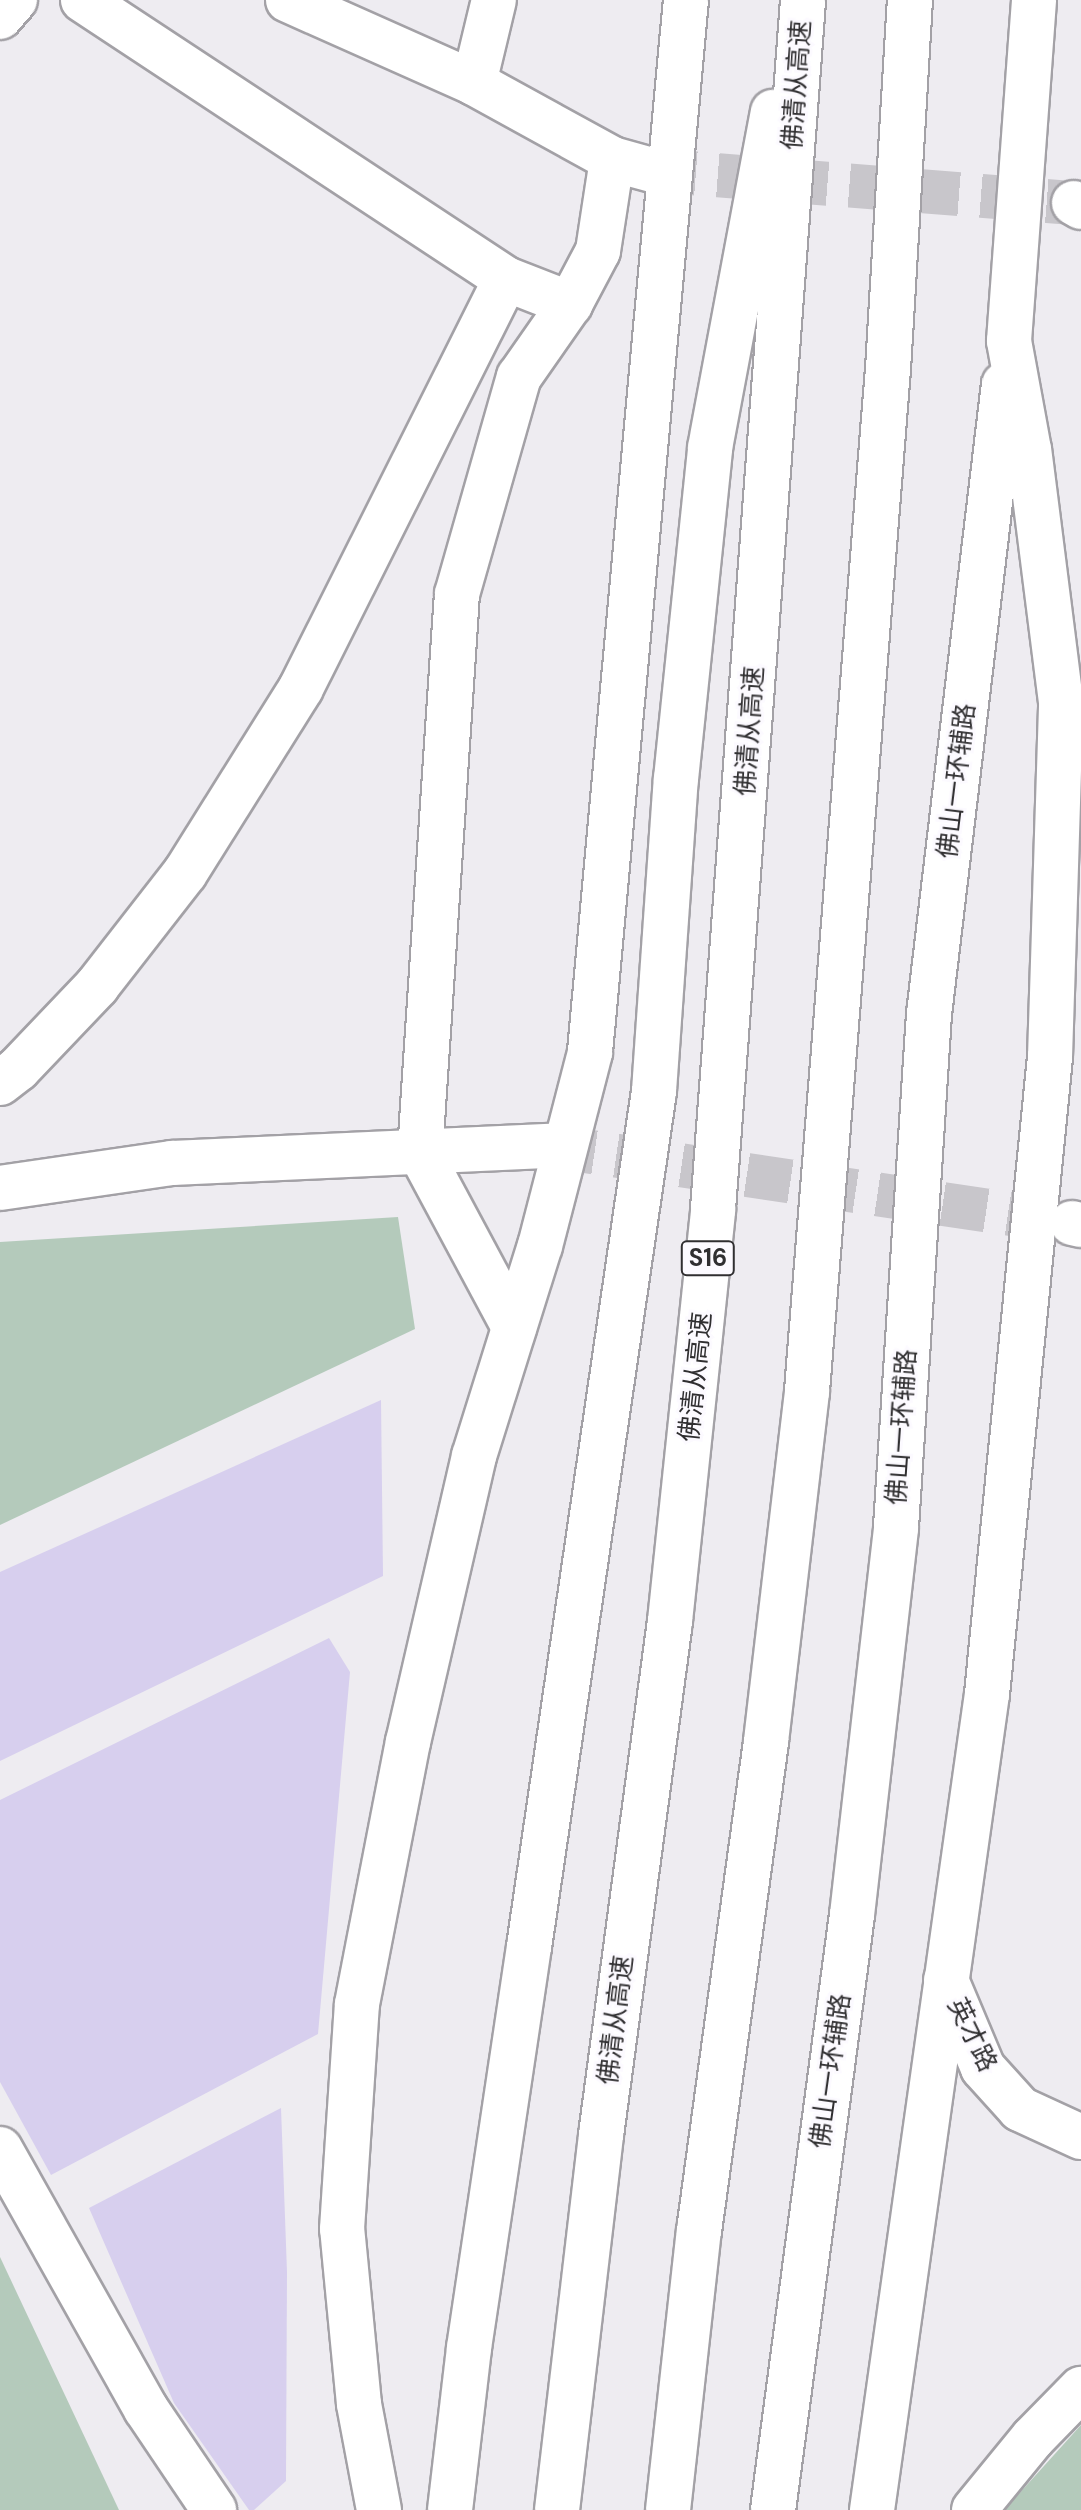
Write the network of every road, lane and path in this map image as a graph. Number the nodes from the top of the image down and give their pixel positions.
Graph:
1 (15, 0) edge
2 (83, 0) edge
3 (288, 0) edge
4 (494, 0) edge
5 (686, 0) edge
6 (795, 0) edge
7 (803, 0) edge
8 (910, 0) edge
9 (1034, 0) edge
10 (0, 17) edge
11 (474, 83) junction
12 (506, 279) junction
13 (570, 304) junction
14 (1009, 341) junction
15 (0, 1083) edge
16 (551, 1146) tunnel mouth
17 (420, 1152) junction
18 (0, 1188) edge
19 (514, 1327) junction
20 (946, 1980) junction
21 (1081, 2137) edge
22 (0, 2149) edge
23 (1081, 2389) edge
24 (214, 2510) edge
25 (379, 2510) edge
26 (450, 2510) edge
27 (557, 2510) edge
28 (668, 2510) edge
29 (773, 2510) edge
30 (872, 2510) edge
31 (974, 2510) edge

1 - 10 main road
2 - 12 main road
3 - 11 main road
4 - 11 main road
5 - 19 main road
6 - 26 main road
7 - 27 main road, 佛清从高速 / S16
8 - 28 main road
9 - 14 main road
11 - 13 main road
12 - 13 main road
12 - 15 main road
13 - 17 main road
14 - 20 main road
14 - 29 main road, 佛山一环辅路
16 - 17 main road
17 - 18 main road
17 - 19 main road
19 - 25 main road
20 - 21 main road, 英才路
20 - 30 main road
22 - 24 main road
23 - 31 main road

